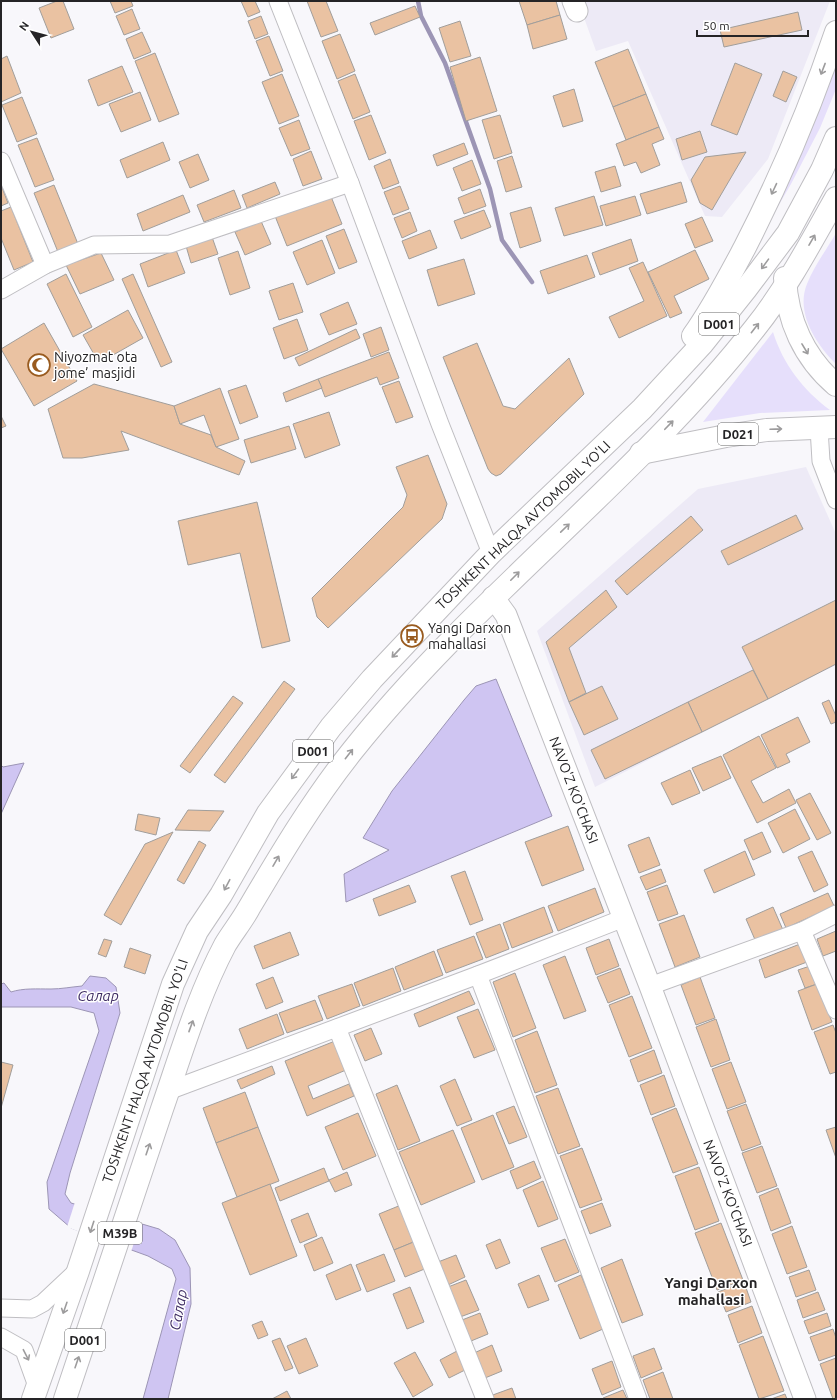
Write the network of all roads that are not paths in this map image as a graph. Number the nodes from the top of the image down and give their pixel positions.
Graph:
1 (278, 1) edge
2 (836, 32) edge
3 (836, 138) edge
4 (1, 162) edge
5 (829, 166) edge
6 (350, 183) junction
7 (836, 198) edge
8 (788, 233) junction
9 (45, 265) junction
10 (785, 285) junction
11 (1, 290) edge
12 (836, 385) edge
13 (642, 409) junction
14 (827, 428) edge
15 (641, 453) junction
16 (836, 500) edge
17 (491, 553) junction
18 (493, 597) junction
19 (836, 914) edge
20 (624, 918) junction
21 (802, 931) junction
22 (478, 976) junction
23 (173, 984) junction
24 (650, 986) junction
25 (202, 997) junction
26 (836, 1010) edge
27 (337, 1028) junction
28 (168, 1091) junction
29 (108, 1177) joint
30 (136, 1186) joint
31 (78, 1271) junction
32 (105, 1280) joint
33 (1, 1308) edge
34 (1, 1337) edge
35 (35, 1392) edge
36 (64, 1399) edge
37 (485, 1399) edge
38 (638, 1399) edge
39 (805, 1399) edge

1 - 6 street
2 -> 13 highway
3 - 5 highway, D001
4 - 9 street
5 - 8 highway, TOSHKENT HALQA AVTOMOBIL YO'LI / D001
6 - 9 street
6 - 17 street
10 -> 7 highway, TOSHKENT HALQA AVTOMOBIL YO'LI / D001
8 - 10 highway
8 -> 13 highway, TOSHKENT HALQA AVTOMOBIL YO'LI / D001
9 - 11 street
10 -> 12 highway
15 -> 10 highway, TOSHKENT HALQA AVTOMOBIL YO'LI / D001
13 - 17 highway, TOSHKENT HALQA AVTOMOBIL YO'LI / D001
15 -> 14 highway, D021
14 - 16 street
18 -> 15 highway, TOSHKENT HALQA AVTOMOBIL YO'LI / D001
17 -> 23 highway, TOSHKENT HALQA AVTOMOBIL YO'LI / D001
18 - 20 street, NAVO'Z KO'CHASI
25 -> 18 highway, TOSHKENT HALQA AVTOMOBIL YO'LI / D001
19 - 21 street
20 - 22 street
20 - 24 street, NAVO'Z KO'CHASI
21 - 24 street
21 - 26 street
22 - 27 street
22 - 38 street
23 - 25 highway
23 - 29 highway, TOSHKENT HALQA AVTOMOBIL YO'LI / D001
24 - 39 street, NAVO'Z KO'CHASI
28 -> 25 highway, TOSHKENT HALQA AVTOMOBIL YO'LI / D001
27 - 28 street
27 - 37 street
30 -> 28 highway, TOSHKENT HALQA AVTOMOBIL YO'LI / D001
29 -> 31 highway, TOSHKENT HALQA AVTOMOBIL YO'LI / M39B
30 - 32 highway, TOSHKENT HALQA AVTOMOBIL YO'LI / M39B
31 - 33 street
31 -> 35 highway, TOSHKENT HALQA AVTOMOBIL YO'LI / D001
36 -> 32 highway, TOSHKENT HALQA AVTOMOBIL YO'LI / D001
34 -> 35 street

